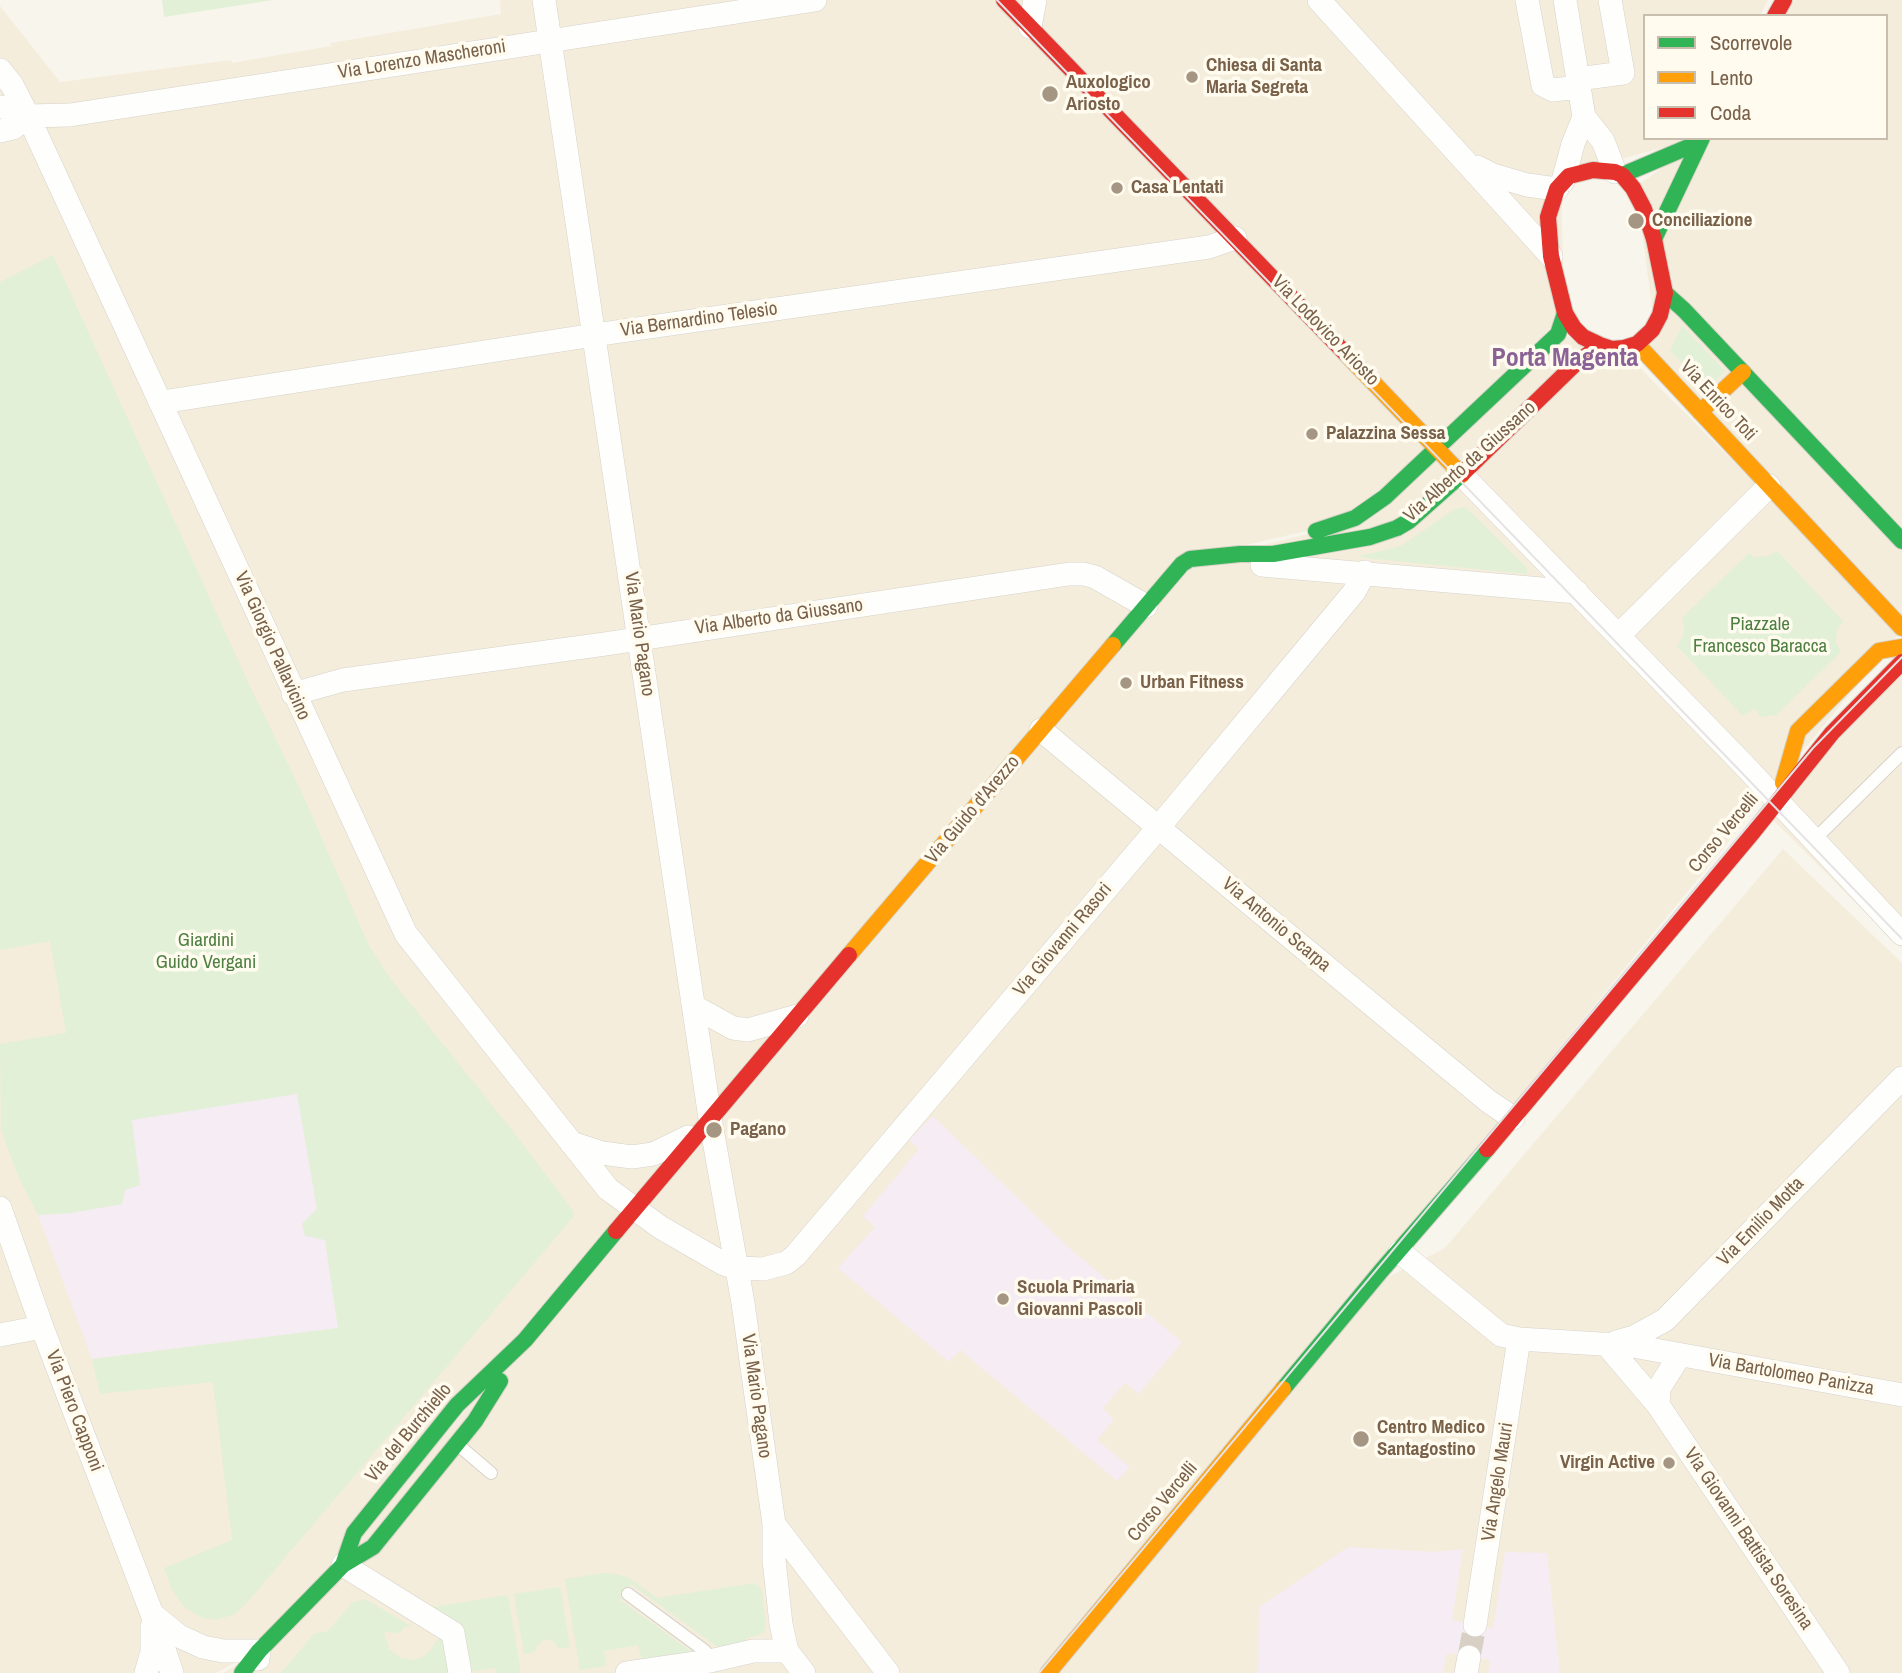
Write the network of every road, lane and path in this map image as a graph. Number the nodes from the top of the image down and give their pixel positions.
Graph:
1 (544, 0) edge
2 (815, 0) edge
3 (1004, 0) edge
4 (1035, 0) edge
5 (1319, 0) edge
6 (1527, 0) edge
7 (1565, 0) edge
8 (1611, 0) edge
9 (1030, 27) junction
10 (550, 41) junction
11 (0, 70) edge
12 (1579, 83) junction
13 (0, 107) edge
14 (28, 116) junction
15 (1584, 117) junction
16 (0, 131) edge
17 (1701, 140) edge
18 (1468, 162) junction
19 (1618, 173) junction
20 (1560, 185) junction
21 (1235, 238) junction
22 (1654, 239) junction
23 (1551, 256) junction
24 (1665, 293) junction
25 (1565, 313) junction
26 (594, 335) junction
27 (1637, 344) junction
28 (1600, 345) junction
29 (1743, 372) junction
30 (162, 402) junction
31 (1700, 412) junction
32 (1437, 448) junction
33 (1462, 475) junction
34 (1769, 486) junction
35 (1902, 541) edge
36 (1240, 554) junction
37 (1365, 572) junction
38 (1577, 592) junction
39 (1874, 600) junction
40 (1896, 600) dead end
41 (1146, 606) junction
42 (1902, 628) edge
43 (1619, 635) junction
44 (639, 638) junction
45 (1902, 648) edge
46 (1902, 662) edge
47 (293, 694) junction
48 (1041, 730) junction
49 (1902, 753) edge
50 (1777, 802) junction
51 (1158, 828) junction
52 (1813, 841) junction
53 (1755, 853) dead end
54 (1902, 934) edge
55 (1629, 1006) dead end
56 (695, 1007) junction
57 (1606, 1007) junction
58 (800, 1015) junction
59 (1902, 1078) edge
60 (710, 1118) junction
61 (1513, 1118) junction
62 (1488, 1127) dead end
63 (571, 1143) junction
64 (1415, 1205) dead end
65 (0, 1208) edge
66 (633, 1209) junction
67 (1400, 1252) junction
68 (737, 1268) junction
69 (1394, 1282) dead end
70 (1665, 1320) junction
71 (42, 1327) junction
72 (0, 1335) edge
73 (1519, 1339) junction
74 (525, 1340) junction
75 (1606, 1344) junction
76 (1336, 1354) dead end
77 (1680, 1355) junction
78 (1310, 1357) junction
79 (1902, 1395) edge
80 (1658, 1405) junction
81 (457, 1444) junction
82 (491, 1473) dead end
83 (775, 1524) junction
84 (343, 1565) junction
85 (628, 1594) dead end
86 (152, 1614) junction
87 (1475, 1625) tunnel mouth
88 (787, 1651) junction
89 (710, 1661) junction
90 (257, 1662) edge
91 (236, 1670) edge
92 (146, 1673) edge
93 (172, 1673) edge
94 (460, 1673) edge
95 (627, 1673) edge
96 (804, 1673) edge
97 (888, 1673) edge
98 (1048, 1673) edge
99 (1838, 1673) edge

1 - 10 street, Via Mario Pagano
2 - 10 street, Via Lorenzo Mascheroni
3 - 9 main road, Via Lodovico Ariosto
4 - 9 street
5 - 18 street
6 - 12 street
7 - 12 street
8 - 12 street
9 - 21 main road, Via Lodovico Ariosto
10 - 14 street, Via Lorenzo Mascheroni
10 - 26 street, Via Mario Pagano
11 - 14 street, Via Giorgio Pallavicino
12 - 15 street
13 - 14 street
14 - 16 street
14 - 30 street, Via Giorgio Pallavicino
15 - 19 street
15 - 20 street
17 - 19 main road
17 - 22 main road
18 - 20 street
18 - 23 street
19 - 20 main road
19 - 22 main road
20 - 23 main road
21 - 26 street, Via Bernardino Telesio
21 - 32 main road, Via Lodovico Ariosto
22 - 24 main road
23 - 25 main road
24 - 27 main road
24 - 29 main road, Via Enrico Toti
25 - 28 main road
25 - 32 main road, Via Alberto da Giussano
26 - 30 street, Via Bernardino Telesio
26 - 44 street, Via Mario Pagano
27 - 28 main road
27 - 31 main road, Via Enrico Toti
28 - 33 main road, Via Alberto da Giussano
29 - 31 main road
29 - 35 main road, Via Enrico Toti
30 - 47 street, Via Giorgio Pallavicino
31 - 34 main road, Via Enrico Toti
32 - 33 main road, Via Lodovico Ariosto
32 - 36 main road, Via Alberto da Giussano
33 - 36 main road, Via Alberto da Giussano
33 - 38 street, Via Lodovico Ariosto
34 - 39 main road
34 - 43 street
36 - 37 street, Via Alberto da Giussano
36 - 41 main road, Via Alberto da Giussano
37 - 38 street, Via Alberto da Giussano
37 - 51 street, Via Giovanni Rasori
38 - 43 street, Via Lodovico Ariosto
39 - 40 main road
39 - 42 main road
41 - 44 street, Via Alberto da Giussano
41 - 48 main road, Via Guido d'Arezzo
43 - 50 street
44 - 47 street, Via Alberto da Giussano
44 - 56 street, Via Mario Pagano
45 - 50 main road
46 - 50 main road
47 - 63 street, Via Giorgio Pallavicino
48 - 51 street, Via Antonio Scarpa
48 - 58 main road, Via Guido d'Arezzo
49 - 52 lane
50 - 52 street
50 - 53 main road, Corso Vercelli
50 - 57 main road, Corso Vercelli
51 - 61 street, Via Antonio Scarpa
51 - 68 street, Via Giovanni Rasori
52 - 54 street
55 - 57 main road
56 - 58 street
56 - 60 street, Via Mario Pagano
57 - 61 main road, Corso Vercelli
58 - 60 main road, Via Guido d'Arezzo
59 - 70 street, Via Emilio Motta
60 - 63 street
60 - 66 main road, Via del Burchiello
60 - 68 street, Via Mario Pagano
61 - 62 main road
61 - 67 main road, Corso Vercelli
63 - 66 street, Via Giorgio Pallavicino
64 - 67 main road, Corso Vercelli
65 - 71 street, Via Piero Capponi
66 - 68 street
66 - 74 main road, Via del Burchiello
67 - 69 main road, Corso Vercelli
67 - 73 street
67 - 78 main road, Corso Vercelli
68 - 83 street, Via Mario Pagano
70 - 75 street, Via Emilio Motta
70 - 77 street
71 - 72 street
71 - 86 street, Via Piero Capponi
73 - 75 street, Via Bartolomeo Panizza
73 - 87 street, Via Angelo Mauri
74 - 81 main road, Via del Burchiello
74 - 84 main road, Via del Burchiello
75 - 77 street, Via Bartolomeo Panizza
75 - 80 street
76 - 78 main road
77 - 79 street, Via Bartolomeo Panizza
77 - 80 street
78 - 98 main road, Corso Vercelli
80 - 99 street, Via Giovanni Battista Soresina
81 - 82 lane
81 - 84 main road, Via del Burchiello
83 - 88 street, Via Mario Pagano
83 - 97 street
84 - 90 main road, Via del Burchiello
84 - 94 street
85 - 89 lane
86 - 90 street
86 - 92 street
86 - 93 street, Via Piero Capponi
88 - 89 street
88 - 96 street
89 - 95 street
90 - 91 main road, Via del Burchiello

